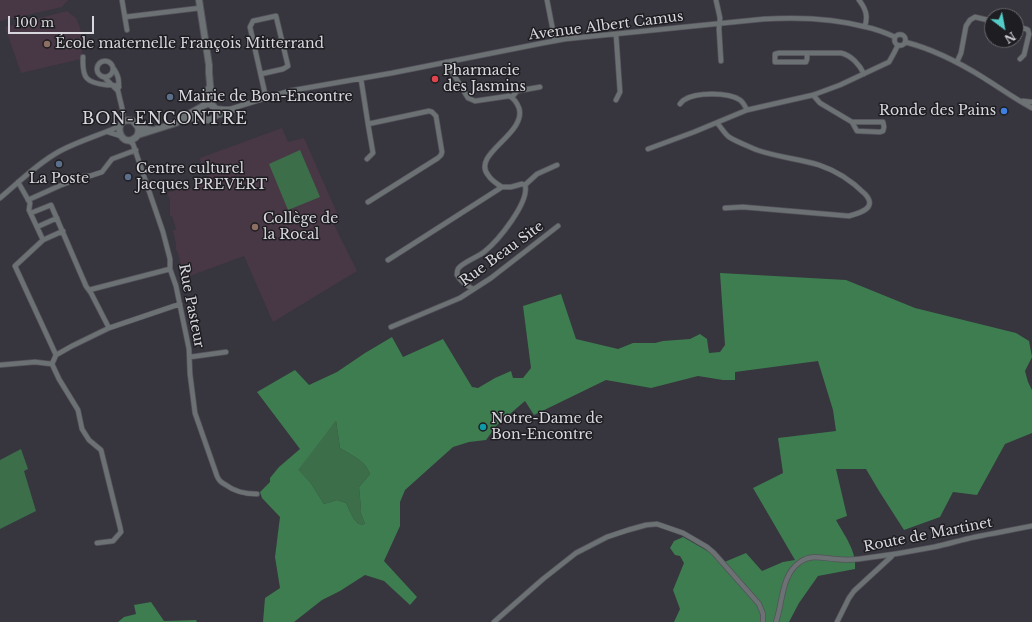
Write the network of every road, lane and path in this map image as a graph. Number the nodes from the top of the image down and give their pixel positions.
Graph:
1 (122, 0) edge
2 (199, 0) edge
3 (547, 0) edge
4 (716, 0) edge
5 (859, 0) edge
6 (200, 8) junction
7 (125, 17) junction
8 (984, 19) edge
9 (720, 24) junction
10 (865, 26) junction
11 (1024, 28) edge
12 (127, 30) dead end
13 (616, 34) junction
14 (895, 37) junction
15 (555, 41) junction
16 (905, 42) junction
17 (898, 45) junction
18 (807, 53) junction
19 (83, 57) dead end
20 (1020, 59) dead end
21 (721, 61) dead end
22 (446, 62) junction
23 (957, 62) junction
24 (114, 69) junction
25 (261, 74) junction
26 (864, 74) junction
27 (105, 78) junction
28 (361, 78) junction
29 (112, 84) junction
30 (210, 85) junction
31 (540, 87) dead end
32 (118, 89) junction
33 (814, 95) junction
34 (512, 97) junction
35 (266, 98) junction
36 (616, 100) dead end
37 (1019, 100) junction
38 (1032, 102) edge
39 (250, 104) junction
40 (680, 104) dead end
41 (204, 105) junction
42 (213, 107) junction
43 (1032, 108) edge
44 (748, 110) junction
45 (123, 112) junction
46 (214, 117) junction
47 (202, 118) junction
48 (181, 119) junction
49 (132, 121) junction
50 (852, 122) junction
51 (717, 123) junction
52 (368, 124) junction
53 (121, 125) junction
54 (138, 126) junction
55 (151, 130) junction
56 (108, 132) junction
57 (121, 136) junction
58 (134, 139) junction
59 (648, 149) dead end
60 (136, 150) junction
61 (367, 159) dead end
62 (557, 164) dead end
63 (18, 182) junction
64 (524, 185) junction
65 (502, 187) junction
66 (0, 198) edge
67 (28, 200) junction
68 (368, 202) dead end
69 (725, 208) dead end
70 (31, 213) junction
71 (57, 218) junction
72 (558, 226) dead end
73 (37, 227) junction
74 (63, 231) junction
75 (43, 240) junction
76 (388, 260) dead end
77 (170, 269) junction
78 (87, 288) junction
79 (473, 289) junction
80 (180, 304) junction
81 (391, 327) dead end
82 (109, 328) junction
83 (226, 352) dead end
84 (56, 355) junction
85 (190, 357) junction
86 (52, 364) junction
87 (0, 365) edge
88 (257, 494) dead end
89 (1032, 526) edge
90 (97, 543) dead end
91 (893, 555) junction
92 (494, 622) edge
93 (763, 622) edge
94 (776, 622) edge
95 (837, 622) edge

1 - 7 street
2 - 6 street
3 - 15 street
4 - 9 street
5 - 10 street
6 - 7 street
6 - 30 street
7 - 12 street
8 - 23 street
9 - 10 street, Avenue Albert Camus
9 - 13 street, Avenue Albert Camus
9 - 21 street
10 - 14 street, Avenue Albert Camus
11 - 20 street
13 - 15 street, Avenue Albert Camus
13 - 36 street
14 - 16 street, Avenue Albert Camus
14 - 17 street
15 - 22 street, Avenue Albert Camus
16 - 17 street
16 - 23 street, Avenue Albert Camus
17 - 26 street
18 - 18 street
18 - 26 street
19 - 29 street
22 - 28 street, Avenue Albert Camus
22 - 34 street
23 - 37 street, Avenue Albert Camus
24 - 27 street
24 - 27 street
24 - 32 street
25 - 25 street
25 - 35 street
26 - 33 street
27 - 29 street
28 - 35 street, Avenue Albert Camus
28 - 52 street
29 - 32 street
30 - 41 street
30 - 42 street
31 - 34 street
32 - 45 street
33 - 44 street
33 - 50 street
34 - 65 street
35 - 39 street, Avenue Albert Camus
37 - 38 street, Avenue Albert Camus
37 - 43 street, Avenue Albert Camus
39 - 42 street, Avenue Albert Camus
39 - 46 street, Avenue Albert Camus
40 - 44 street
41 - 42 street
41 - 47 street
41 - 48 street
42 - 46 street
44 - 51 street
45 - 49 street
45 - 53 street
46 - 47 street
47 - 48 street
48 - 55 street
49 - 53 street
49 - 54 street
50 - 50 street
51 - 59 street
51 - 69 street
52 - 61 street
52 - 68 street
53 - 56 street
53 - 57 street
54 - 55 street
54 - 58 street
55 - 58 street
56 - 57 street
56 - 63 street
57 - 58 street
58 - 60 street, Rue Pasteur
60 - 67 street
60 - 77 street, Rue Pasteur
62 - 64 street
63 - 66 street
63 - 67 street
64 - 65 street
64 - 79 street
65 - 76 street
67 - 70 street
70 - 71 street
70 - 73 street
71 - 73 street
71 - 74 street
72 - 79 street, Rue Beau Site
73 - 75 street
74 - 75 street
74 - 78 street
75 - 84 street
77 - 78 street
77 - 80 street, Rue Pasteur
78 - 82 street
79 - 81 street, Rue Beau Site
80 - 82 street
80 - 85 street, Rue Pasteur
82 - 84 street
83 - 85 street
84 - 86 street
85 - 88 street, Rue Pasteur
86 - 87 street
86 - 90 street
89 - 91 street, Route de Martinet
91 - 94 street, Route de Martinet
91 - 95 street
92 - 93 street

